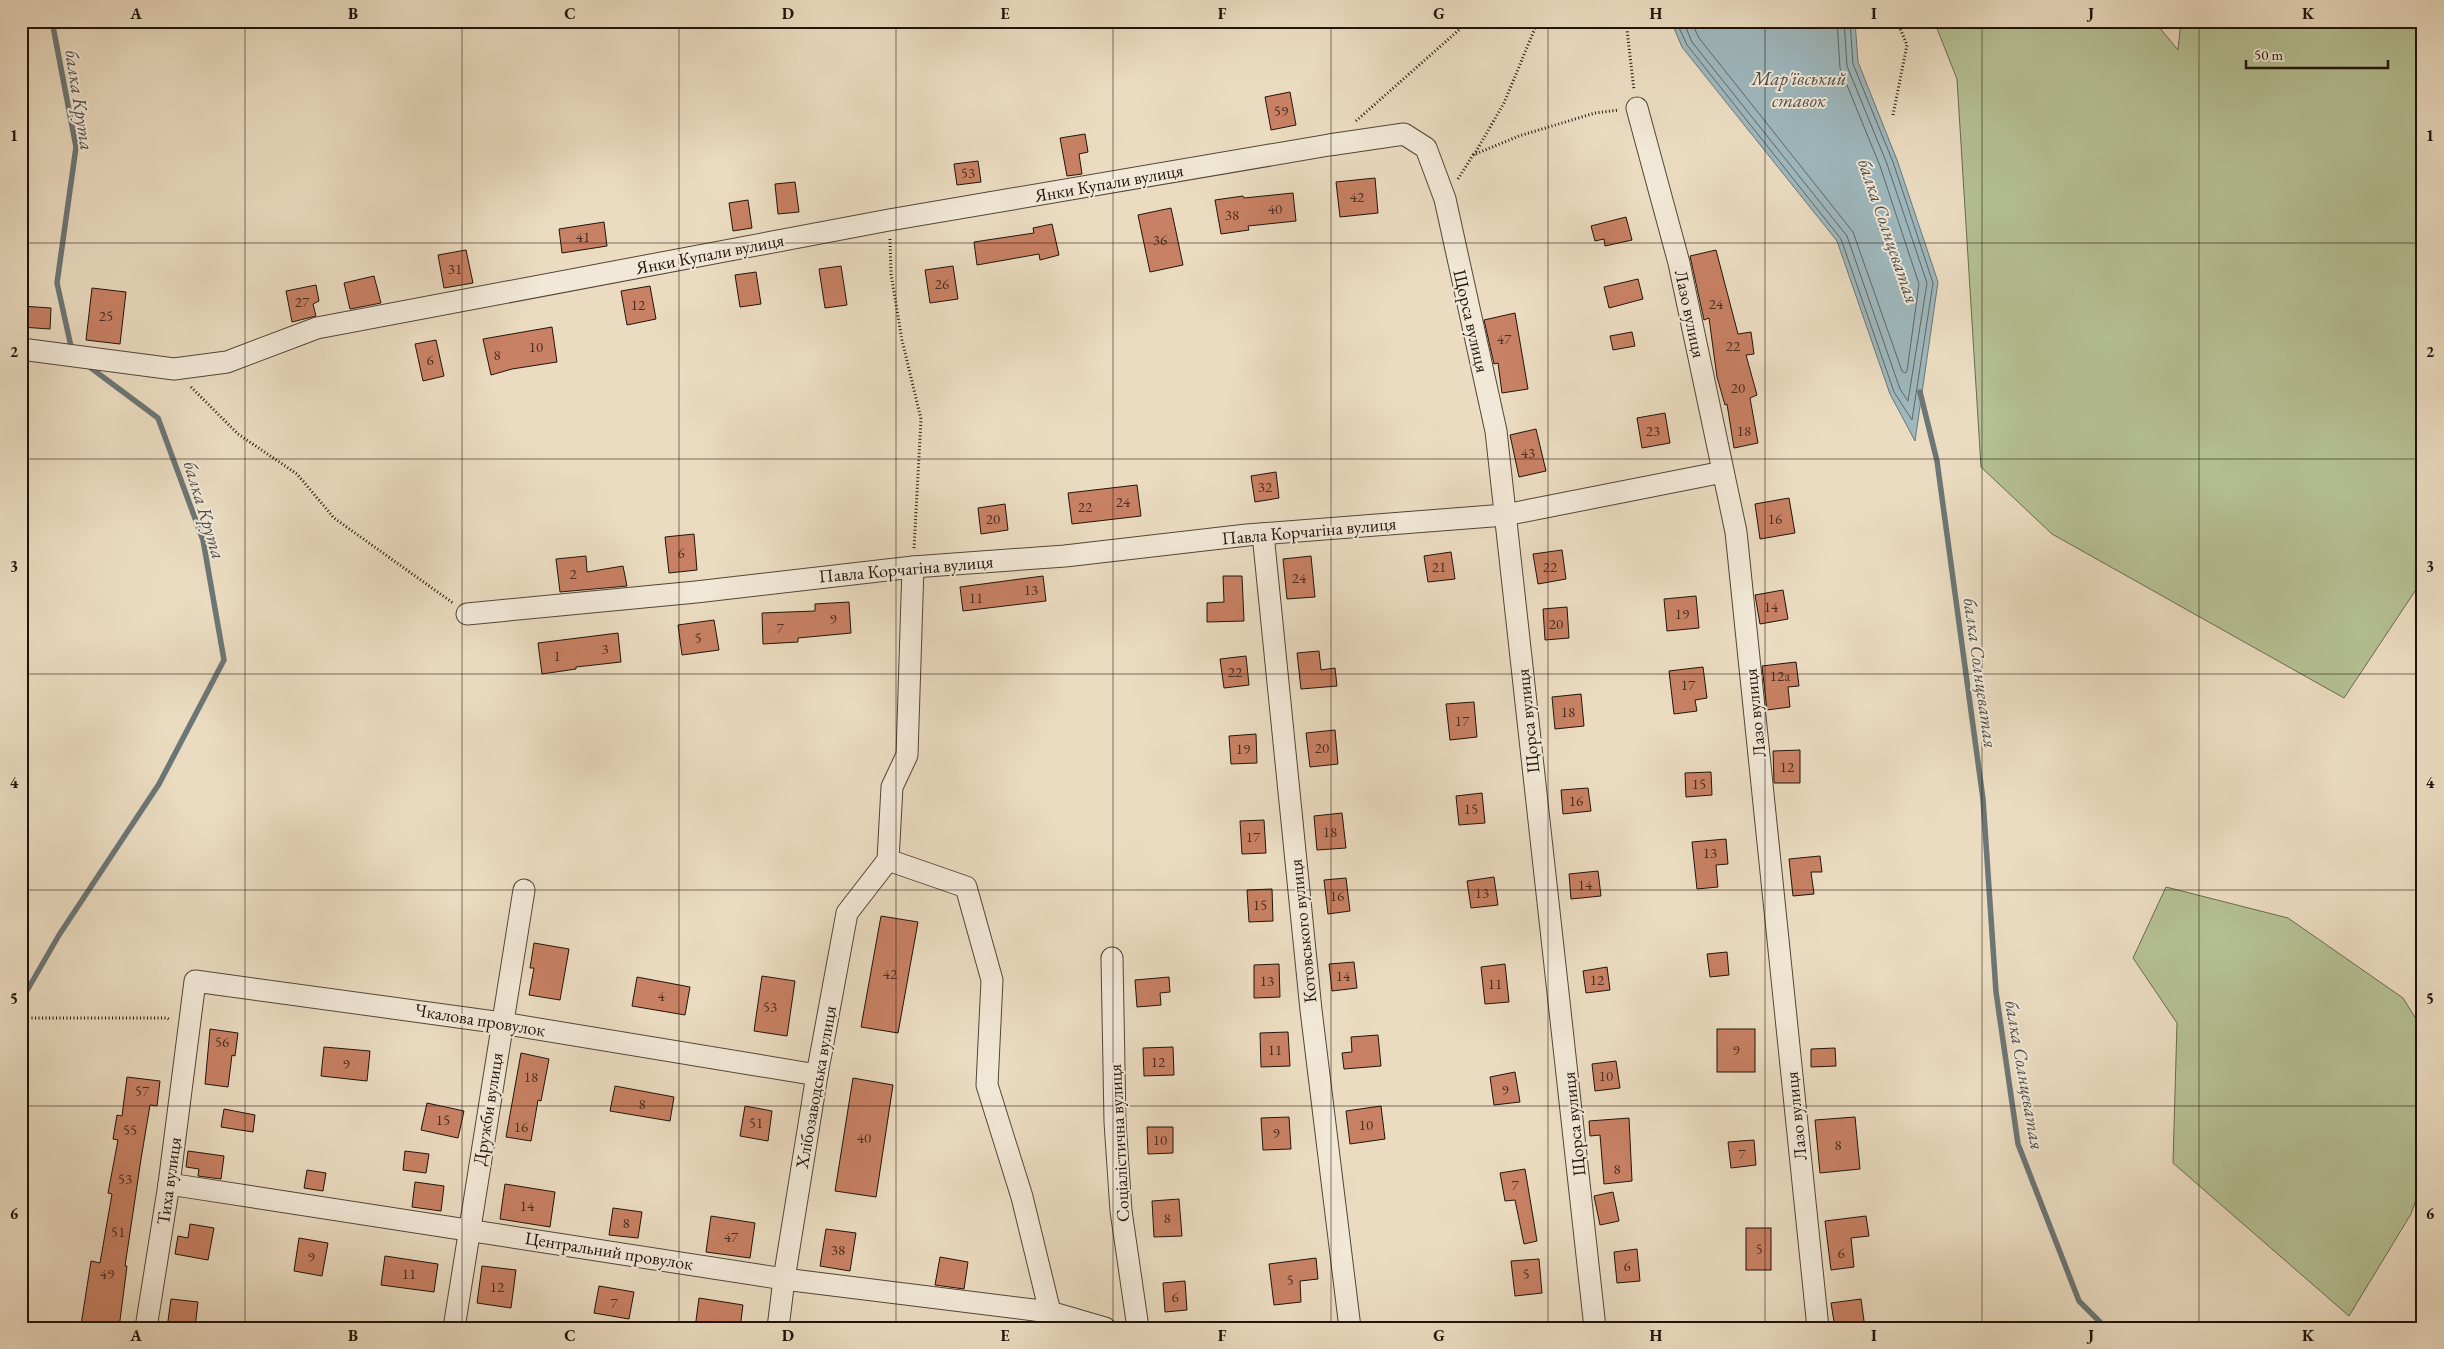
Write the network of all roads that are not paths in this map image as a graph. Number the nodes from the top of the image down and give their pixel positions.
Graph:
1 (1637, 108) road end
2 (1404, 134) joint
3 (21, 350) edge
4 (1723, 472) junction
5 (1505, 515) junction
6 (1262, 534) junction
7 (912, 567) junction
8 (467, 614) road end
9 (888, 860) junction
10 (524, 890) dead end
11 (1112, 958) dead end
12 (502, 1023) junction
13 (188, 1035) joint
14 (817, 1075) junction
15 (169, 1184) junction
16 (468, 1229) junction
17 (784, 1279) junction
18 (1050, 1312) junction
19 (146, 1328) edge
20 (454, 1328) edge
21 (778, 1328) edge
22 (1105, 1328) edge
23 (1138, 1328) edge
24 (1350, 1328) edge
25 (1595, 1328) edge
26 (1818, 1328) edge

1 - 4 street, Лазо вулиця
2 - 3 street, Янки Купали вулиця
2 - 5 street, Щорса вулиця
4 - 5 street, Павла Корчагіна вулиця
4 - 26 street, Лазо вулиця
5 - 6 street, Павла Корчагіна вулиця
5 - 25 street, Щорса вулиця
6 - 7 street, Павла Корчагіна вулиця
6 - 24 street, Котовського вулиця
7 - 8 street, Павла Корчагіна вулиця
7 - 9 street
9 - 14 street, Хлібозаводська вулиця
9 - 18 street
10 - 12 street, Дружби вулиця
11 - 23 street, Соціалістична вулиця
12 - 13 street, Чкалова провулок
12 - 14 street, Чкалова провулок
12 - 16 street, Дружби вулиця
13 - 15 street, Тиха вулиця
14 - 17 street, Хлібозаводська вулиця
15 - 16 street, Центральний провулок
15 - 19 street, Тиха вулиця
16 - 17 street, Центральний провулок
16 - 20 street, Дружби вулиця
17 - 18 street, Центральний провулок
17 - 21 street, Хлібозаводська вулиця
18 - 22 street, Центральний провулок

